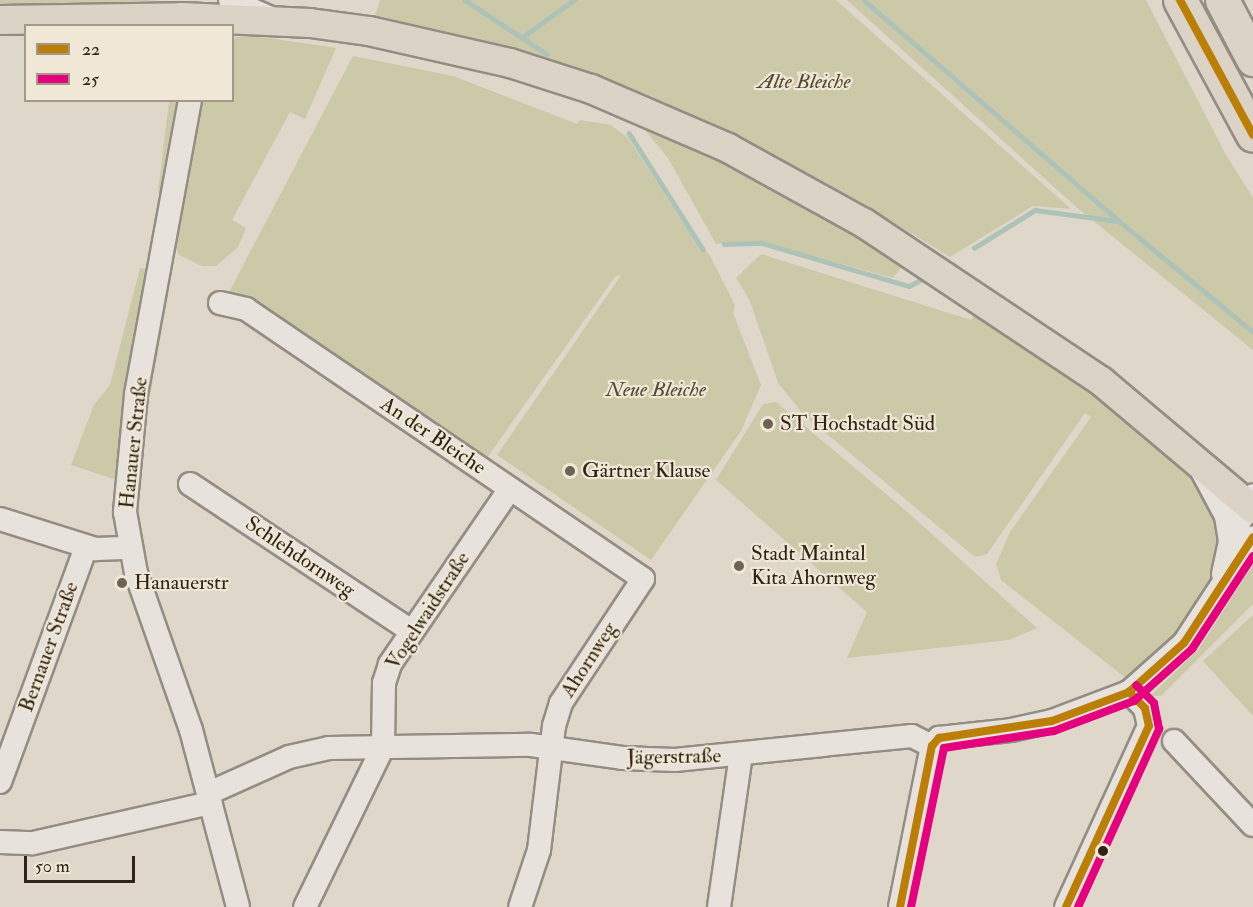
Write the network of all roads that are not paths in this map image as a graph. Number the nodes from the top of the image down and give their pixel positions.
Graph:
1 (230, 0) edge
2 (1180, 0) edge
3 (1222, 0) edge
4 (191, 14) edge
5 (0, 20) edge
6 (276, 20) junction
7 (108, 22) edge
8 (1253, 58) edge
9 (180, 102) edge
10 (190, 102) edge
11 (1253, 135) edge
12 (180, 145) junction
13 (220, 303) dead end
14 (1101, 381) junction
15 (1194, 458) junction
16 (189, 484) dead end
17 (510, 489) junction
18 (1252, 498) edge
19 (0, 519) edge
20 (1253, 537) edge
21 (1230, 541) junction
22 (86, 547) junction
23 (130, 548) junction
24 (643, 579) joint
25 (1220, 587) junction
26 (411, 631) junction
27 (1129, 692) junction
28 (1174, 741) dead end
29 (932, 746) junction
30 (383, 747) junction
31 (552, 748) junction
32 (741, 755) junction
33 (0, 782) edge
34 (210, 798) junction
35 (1253, 825) edge
36 (0, 842) edge
37 (238, 907) edge
38 (305, 907) edge
39 (520, 907) edge
40 (719, 907) edge
41 (900, 907) edge
42 (1066, 907) edge

1 - 6 street
2 - 11 highway
3 - 8 highway
4 - 6 main road
4 - 7 main road
5 - 7 main road
6 - 14 main road
9 - 12 street, Hanauer Straße
10 - 12 street, Hanauer Straße
12 - 23 street, Hanauer Straße
13 - 17 street, An der Bleiche
14 - 15 main road
14 - 18 main road
15 - 18 main road
15 - 21 street
16 - 26 street, Schlehdornweg
17 - 24 street, An der Bleiche
17 - 26 street, Vogelwaidstraße
18 - 21 street
19 - 22 street
20 - 25 street
21 - 25 street
22 - 23 street
22 - 33 street, Bernauer Straße
23 - 34 street, Hanauer Straße
24 - 31 street, Ahornweg
25 - 27 street
26 - 30 street, Vogelwaidstraße
27 - 29 street
27 - 42 street
28 - 35 street
29 - 32 street, Jägerstraße
29 - 41 street
30 - 31 street, Jägerstraße
30 - 34 street, Jägerstraße
30 - 38 street
31 - 32 street, Jägerstraße
31 - 39 street, Ahornweg
32 - 40 street
34 - 36 street, Jägerstraße
34 - 37 street, Hanauer Straße

